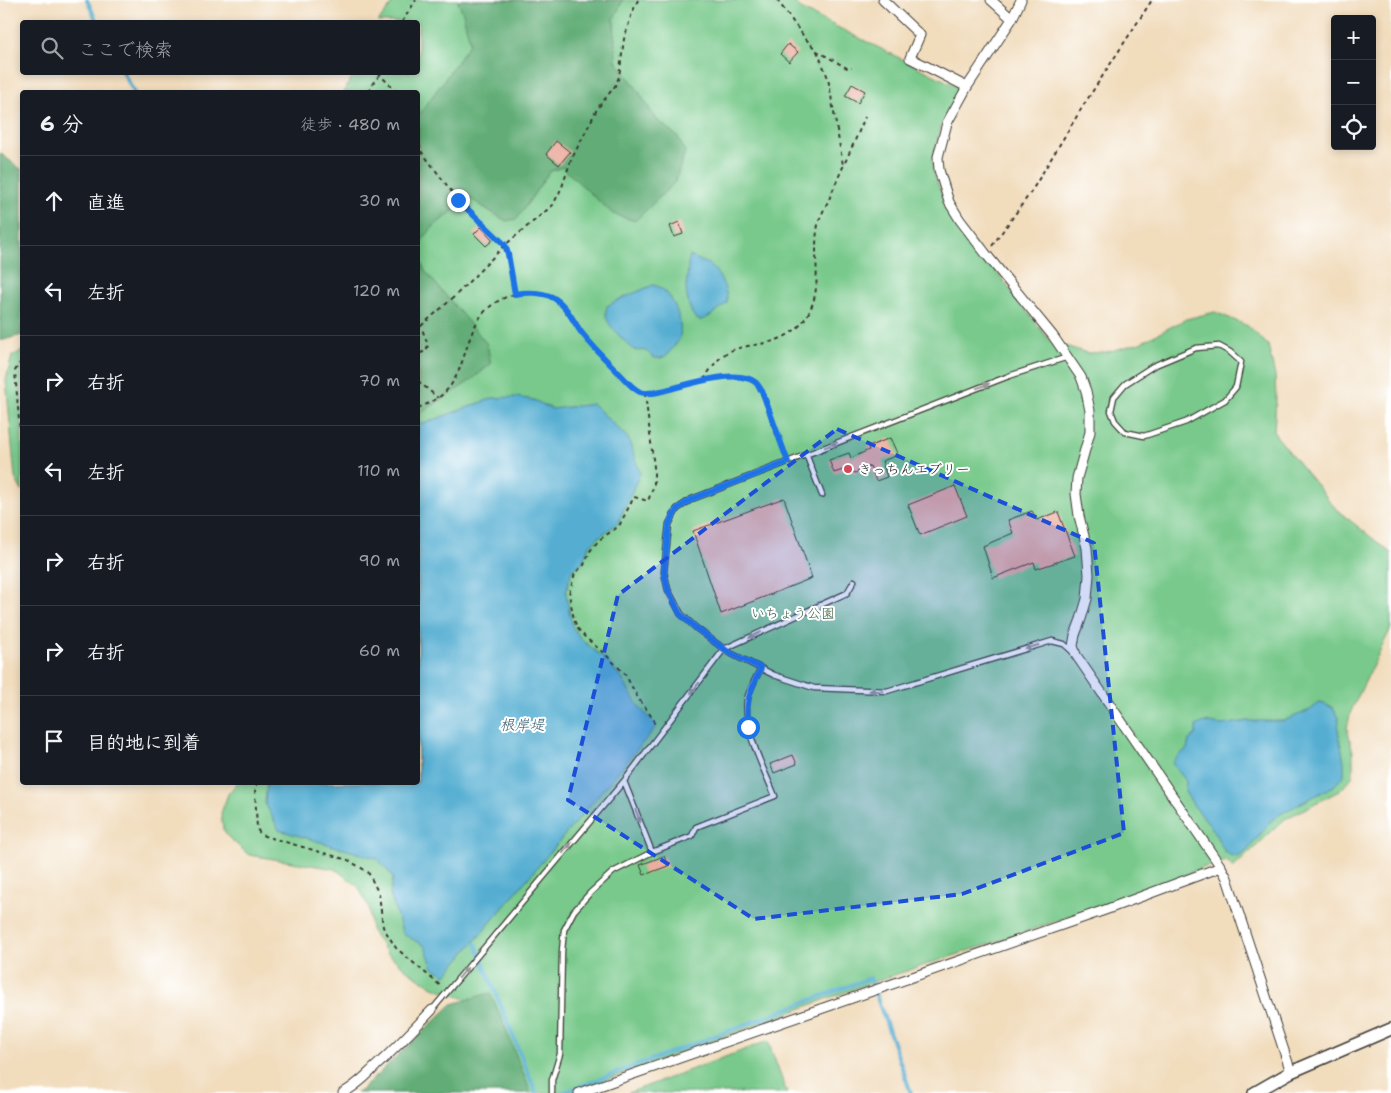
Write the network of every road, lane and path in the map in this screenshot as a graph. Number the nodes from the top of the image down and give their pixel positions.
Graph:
1 (416, 0) edge
2 (638, 0) edge
3 (776, 0) edge
4 (883, 0) edge
5 (991, 0) edge
6 (1021, 0) edge
7 (1152, 0) edge
8 (1012, 19) junction
9 (403, 20) edge
10 (817, 51) junction
11 (852, 68) dead end
12 (379, 75) edge
13 (381, 75) edge
14 (967, 87) junction
15 (369, 90) edge
16 (395, 90) edge
17 (865, 118) dead end
18 (420, 146) edge
19 (421, 151) junction
20 (420, 158) edge
21 (843, 167) junction
22 (505, 245) junction
23 (986, 254) junction
24 (515, 294) junction
25 (421, 326) joint
26 (420, 353) edge
27 (1068, 356) junction
28 (20, 363) edge
29 (703, 381) junction
30 (420, 383) edge
31 (645, 394) junction
32 (438, 398) junction
33 (420, 407) edge
34 (1125, 432) joint
35 (20, 433) edge
36 (806, 454) junction
37 (788, 462) junction
38 (822, 495) dead end
39 (854, 581) dead end
40 (724, 649) junction
41 (1076, 655) junction
42 (761, 668) junction
43 (654, 733) dead end
44 (624, 780) junction
45 (256, 785) edge
46 (652, 852) junction
47 (1221, 867) junction
48 (443, 988) dead end
49 (432, 1010) joint
50 (1391, 1029) edge
51 (1291, 1072) junction
52 (343, 1093) edge
53 (552, 1093) edge
54 (580, 1093) edge
55 (1254, 1093) edge

1 - 9 path
2 - 22 path
3 - 10 path
4 - 14 street
5 - 8 street
6 - 8 street
7 - 23 path
8 - 14 street
10 - 11 path
10 - 21 path
12 - 15 path
13 - 16 path
14 - 23 street
17 - 21 path
18 - 19 path
19 - 20 path
19 - 22 path
21 - 29 path
22 - 24 path
22 - 25 path
23 - 27 street
24 - 31 path
24 - 32 path
25 - 26 path
36 -> 27 lane
27 - 41 street
28 - 35 path
29 - 31 path
29 - 37 path
30 - 32 path
31 - 43 path
32 - 33 path
34 - 34 lane
36 - 37 lane
36 - 38 lane
37 - 40 lane
39 -> 40 lane
40 - 42 lane
40 -> 44 lane
41 -> 42 lane
41 - 47 street
42 - 46 lane
44 -> 46 lane
49 -> 44 lane
45 - 48 path
46 - 53 lane
47 - 51 street
47 - 54 street
49 - 52 street
50 - 51 street
51 - 55 street

